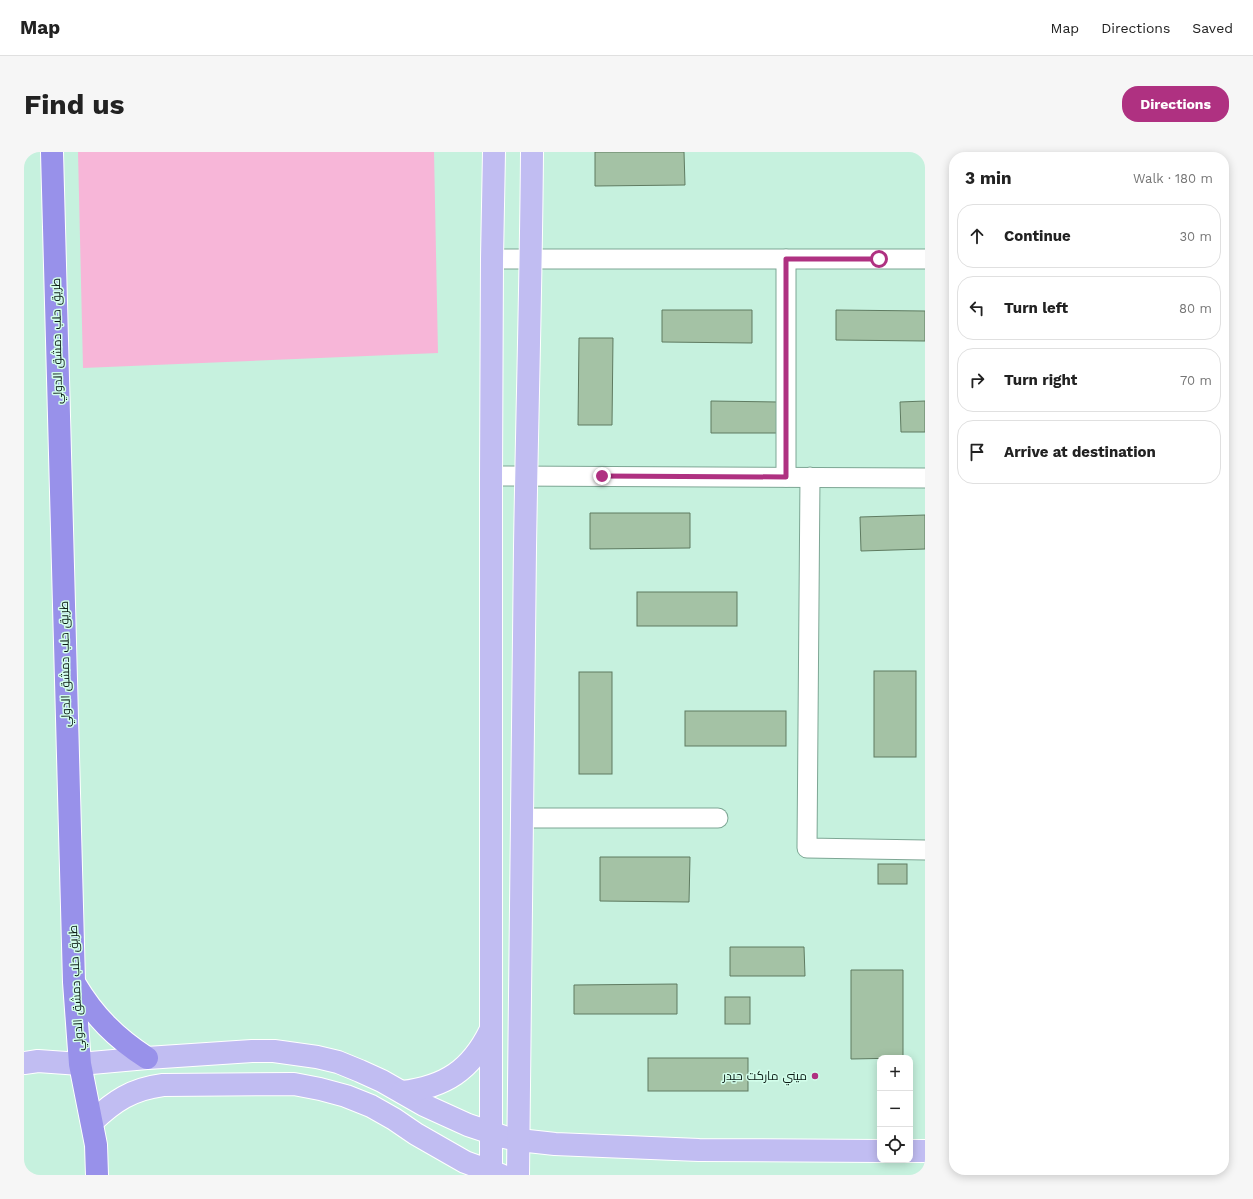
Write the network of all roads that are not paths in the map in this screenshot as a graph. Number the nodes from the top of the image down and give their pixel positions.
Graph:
1 (52, 152) edge
2 (494, 152) edge
3 (532, 152) edge
4 (531, 259) junction
5 (786, 259) junction
6 (925, 259) edge
7 (492, 260) junction
8 (491, 476) junction
9 (526, 476) junction
10 (786, 477) junction
11 (810, 477) junction
12 (925, 478) edge
13 (521, 818) junction
14 (718, 818) dead end
15 (925, 850) edge
16 (74, 982) junction
17 (491, 1030) junction
18 (147, 1058) junction
19 (24, 1063) edge
20 (80, 1064) junction
21 (402, 1092) junction
22 (519, 1092) junction
23 (92, 1122) junction
24 (490, 1132) junction
25 (519, 1140) junction
26 (555, 1144) junction
27 (877, 1151) edge
28 (913, 1151) edge
29 (925, 1151) edge
30 (496, 1174) edge
31 (97, 1175) edge
32 (518, 1175) edge

1 - 16 highway, طريق حلب دمشق الدولي
2 - 7 main road
3 - 4 main road
4 - 5 street
4 - 7 street
4 - 9 main road
5 - 6 street
5 - 10 street
7 - 8 main road
8 - 9 street
8 - 17 main road
9 - 10 street
9 - 13 main road
10 - 11 street
11 - 12 street
11 - 15 street
13 - 14 street
13 - 22 main road
16 - 18 highway
16 - 20 highway, طريق حلب دمشق الدولي
17 - 21 main road
17 - 24 main road
18 - 20 main road
18 - 21 main road
19 - 20 main road
20 - 23 highway, طريق حلب دمشق الدولي
21 - 24 main road
22 - 25 main road
22 - 26 main road
23 - 30 main road
23 - 31 highway, طريق حلب دمشق الدولي
24 - 25 main road
24 - 30 main road
25 - 26 main road
25 - 32 main road
26 - 27 main road
28 - 29 main road

